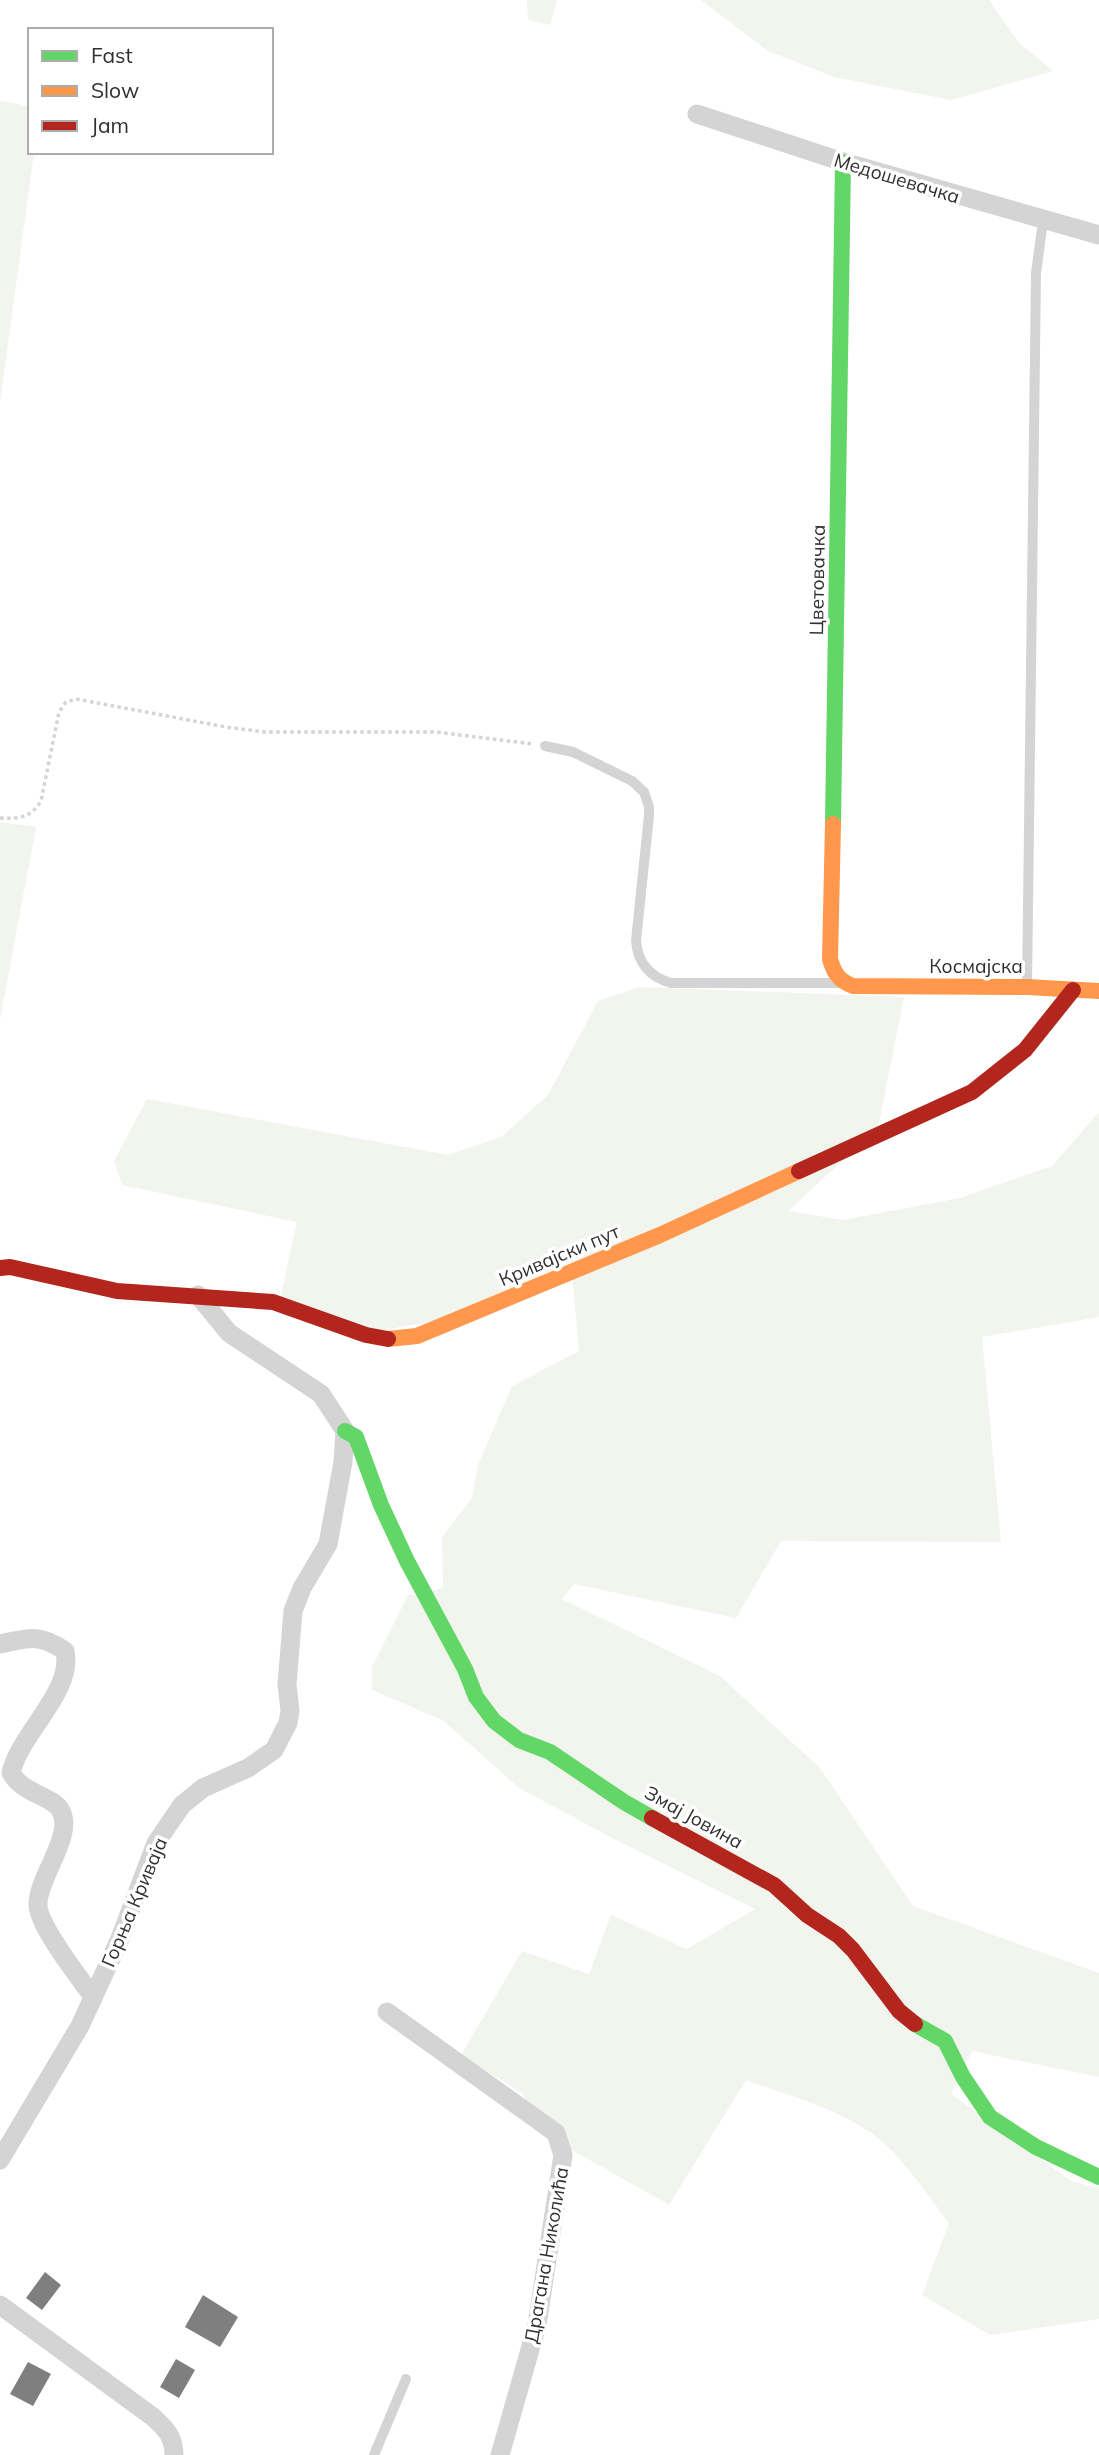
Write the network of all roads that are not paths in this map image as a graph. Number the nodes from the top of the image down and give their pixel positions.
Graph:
1 (697, 114) dead end
2 (843, 162) junction
3 (1044, 221) junction
4 (1099, 235) edge
5 (545, 746) road end
6 (847, 984) junction
7 (1027, 987) junction
8 (1073, 990) junction
9 (1099, 991) edge
10 (0, 1268) edge
11 (198, 1295) junction
12 (345, 1431) junction
13 (0, 1644) edge
14 (93, 1997) junction
15 (387, 2012) dead end
16 (0, 2160) edge
17 (1099, 2177) edge
18 (0, 2305) edge
19 (406, 2379) dead end
20 (174, 2455) edge
21 (374, 2455) edge
22 (500, 2455) edge

1 - 2 street, Медошевачка
2 - 3 street, Медошевачка
2 - 6 street, Цветовачка
3 - 4 street, Медошевачка
3 - 7 lane
5 - 6 lane
6 - 7 street, Космајска
7 - 8 street, Космајска
8 - 9 street, Космајска
8 - 11 street, Кривајски пут
10 - 11 street, Кривајски пут
11 - 12 street
12 - 14 street, Горња Криваја
12 - 17 street, Змај Јовина
13 - 14 street
14 - 16 street, Горња Криваја
15 - 22 street, Драгана Николића
18 - 20 street
19 - 21 lane

